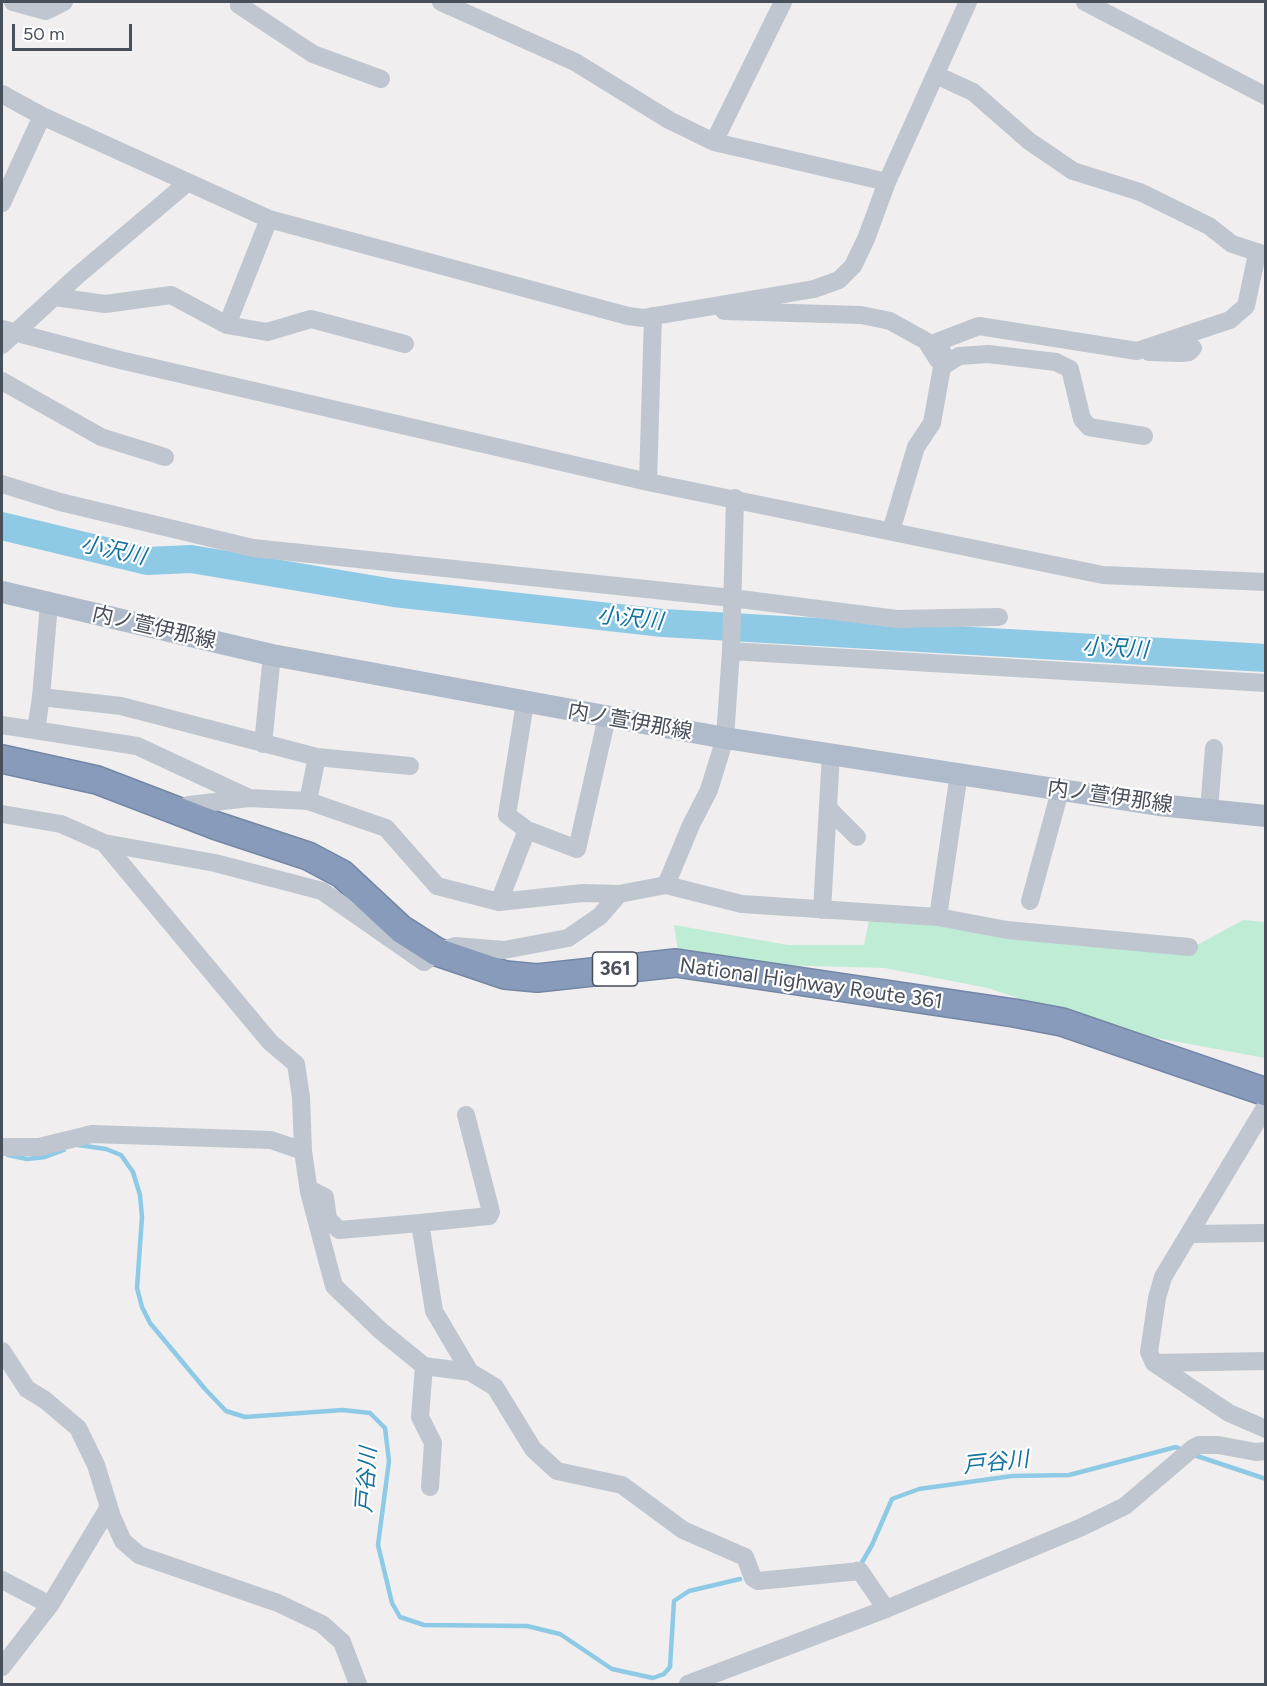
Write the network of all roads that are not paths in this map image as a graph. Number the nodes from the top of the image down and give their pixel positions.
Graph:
1 (13, 2) edge
2 (64, 2) edge
3 (240, 2) edge
4 (441, 2) edge
5 (783, 2) edge
6 (968, 2) edge
7 (1085, 2) edge
8 (936, 75) junction
9 (381, 79) dead end
10 (2, 94) edge
11 (1266, 96) edge
12 (42, 116) junction
13 (714, 142) junction
14 (887, 182) junction
15 (187, 183) junction
16 (2, 203) edge
17 (269, 219) junction
18 (1261, 255) edge
19 (55, 297) junction
20 (704, 309) junction
21 (654, 316) junction
22 (227, 325) junction
23 (9, 330) edge
24 (405, 344) dead end
25 (2, 345) edge
26 (1193, 348) dead end
27 (1137, 351) junction
28 (945, 365) junction
29 (2, 381) edge
30 (1144, 436) dead end
31 (165, 457) dead end
32 (648, 482) junction
33 (2, 484) edge
34 (735, 498) junction
35 (891, 531) junction
36 (1266, 582) edge
37 (2, 592) edge
38 (732, 598) junction
39 (49, 604) junction
40 (999, 617) dead end
41 (731, 649) junction
42 (272, 655) junction
43 (1266, 683) edge
44 (41, 697) junction
45 (525, 703) junction
46 (607, 717) junction
47 (2, 725) edge
48 (36, 730) junction
49 (724, 738) junction
50 (263, 744) junction
51 (1214, 748) dead end
52 (831, 754) junction
53 (317, 757) junction
54 (2, 759) edge
55 (410, 766) dead end
56 (960, 773) junction
57 (1060, 791) junction
58 (249, 798) junction
59 (308, 801) junction
60 (828, 807) junction
61 (178, 810) junction
62 (1209, 810) junction
63 (2, 814) edge
64 (1266, 816) edge
65 (527, 830) junction
66 (856, 837) dead end
67 (104, 843) junction
68 (666, 885) junction
69 (619, 894) junction
70 (1030, 901) dead end
71 (499, 902) junction
72 (822, 910) junction
73 (938, 917) junction
74 (1188, 947) dead end
75 (437, 952) junction
76 (1266, 1092) edge
77 (1266, 1106) edge
78 (466, 1115) dead end
79 (2, 1147) edge
80 (303, 1151) junction
81 (309, 1192) junction
82 (420, 1223) junction
83 (1266, 1233) edge
84 (1189, 1234) junction
85 (2, 1351) edge
86 (1266, 1361) edge
87 (1154, 1363) junction
88 (424, 1366) junction
89 (470, 1372) junction
90 (1266, 1429) edge
91 (1266, 1451) edge
92 (430, 1487) dead end
93 (109, 1507) junction
94 (2, 1580) edge
95 (50, 1605) junction
96 (886, 1609) junction
97 (2, 1667) edge
98 (358, 1684) edge
99 (687, 1684) edge

1 - 2 street
3 - 9 street
4 - 13 street
5 - 13 street
6 - 8 street
7 - 11 street
8 - 14 street
8 - 18 street
10 - 12 street
12 - 15 street
12 - 16 street
13 - 14 street
14 - 20 street
15 - 17 street
15 - 19 street
17 - 21 street
17 - 22 street
18 - 27 street
19 - 22 street
19 - 23 street
20 - 21 street
20 - 28 street
21 - 32 street
22 - 24 street
23 - 25 street
23 - 32 street
26 - 27 street
27 - 28 street
28 - 30 street
28 - 35 street
29 - 31 street
32 - 34 street
33 - 38 street
34 - 35 street
34 - 38 street
35 - 36 street
37 - 39 main road, 内ノ萱伊那線
38 - 40 street
38 - 41 street
39 - 42 main road, 内ノ萱伊那線
39 - 44 street
41 - 43 street
41 - 49 street
42 - 45 main road, 内ノ萱伊那線
42 - 50 street
44 - 48 street
44 - 50 street
45 - 46 main road, 内ノ萱伊那線
45 - 65 street
46 - 49 main road, 内ノ萱伊那線
46 - 65 street
47 - 48 street
48 - 58 street
49 - 52 main road, 内ノ萱伊那線
49 - 68 street
50 - 53 street
51 - 62 street
52 - 56 main road, 内ノ萱伊那線
52 - 60 street
53 - 55 street
53 - 59 street
54 - 61 highway, National Highway Route 361 / 361
56 - 57 main road, 内ノ萱伊那線
56 - 73 street
57 - 62 main road, 内ノ萱伊那線
57 - 70 street
58 - 59 street
58 - 61 street
59 - 71 street
60 - 66 street
60 - 72 street
61 - 75 highway, National Highway Route 361 / 361
62 - 64 main road, 内ノ萱伊那線
63 - 67 street
65 - 71 street
67 - 75 street
67 - 80 street
68 - 69 street
68 - 72 street
69 - 71 street
69 - 75 street
72 - 73 street
73 - 74 street
75 - 76 highway, National Highway Route 361 / 361
77 - 84 street
78 - 82 street
79 - 80 street
80 - 81 street
81 - 82 street
81 - 88 street
82 - 89 street
83 - 84 street
84 - 87 street
85 - 93 street
86 - 87 street
87 - 90 street
88 - 89 street
88 - 92 street
89 - 96 street
91 - 96 street
93 - 95 street
93 - 98 street
94 - 95 street
95 - 97 street
96 - 99 street

